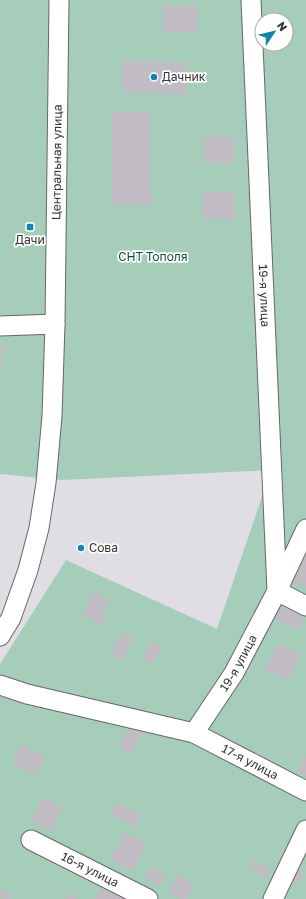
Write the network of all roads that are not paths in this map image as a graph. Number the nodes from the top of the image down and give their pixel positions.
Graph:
1 (59, 0) edge
2 (251, 0) edge
3 (55, 324) junction
4 (0, 326) edge
5 (306, 529) edge
6 (277, 591) junction
7 (306, 606) edge
8 (0, 636) edge
9 (0, 685) edge
10 (194, 733) junction
11 (306, 790) edge
12 (306, 830) edge
13 (31, 840) dead end
14 (148, 899) edge
15 (273, 899) edge

1 - 3 street, Центральная улица
2 - 6 street, 19-я улица
3 - 4 street
3 - 8 street, Центральная улица
5 - 6 street, 19-я улица
6 - 7 street
6 - 10 street, 19-я улица
9 - 10 street, 17-я улица
10 - 11 street, 17-я улица
12 - 15 street
13 - 14 street, 16-я улица

